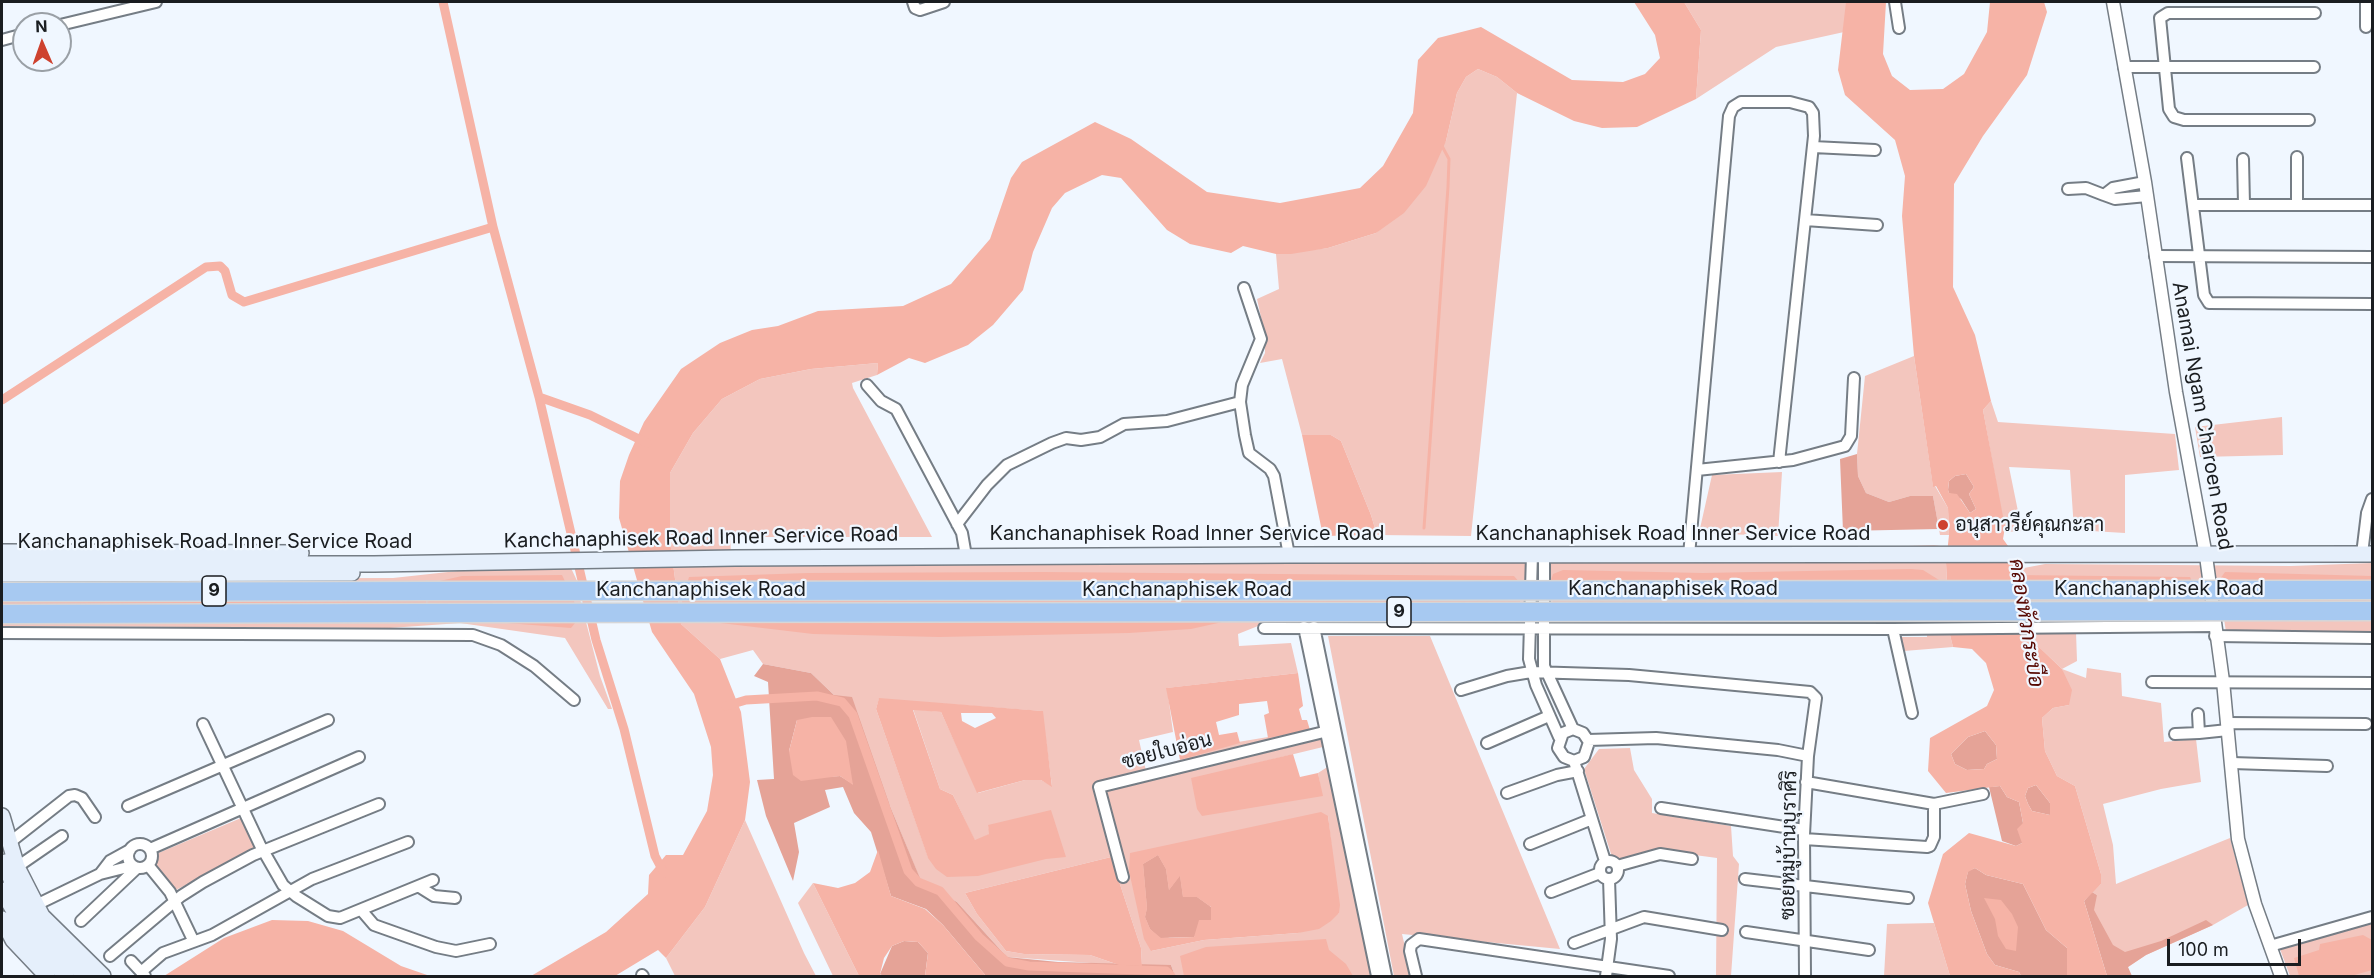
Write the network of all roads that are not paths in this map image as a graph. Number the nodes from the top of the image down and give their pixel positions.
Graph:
1 (156, 2) edge
2 (913, 2) edge
3 (944, 2) edge
4 (1895, 2) edge
5 (2114, 2) edge
6 (2366, 2) edge
7 (2315, 13) dead end
8 (72, 23) edge
9 (2366, 27) dead end
10 (1899, 28) dead end
11 (2124, 67) junction
12 (2166, 67) junction
13 (2314, 67) dead end
14 (2309, 120) dead end
15 (1813, 147) junction
16 (1875, 150) dead end
17 (2297, 156) dead end
18 (2187, 158) dead end
19 (2243, 159) dead end
20 (2145, 182) junction
21 (2068, 189) dead end
22 (2104, 195) junction
23 (2148, 196) junction
24 (2244, 204) junction
25 (2297, 204) junction
26 (2193, 205) junction
27 (2373, 205) edge
28 (1805, 220) junction
29 (1877, 225) dead end
30 (2200, 255) junction
31 (2155, 256) junction
32 (2373, 257) edge
33 (1244, 288) dead end
34 (2373, 304) edge
35 (1854, 378) dead end
36 (867, 386) dead end
37 (1240, 402) junction
38 (1779, 462) junction
39 (1697, 470) junction
40 (2373, 499) edge
41 (957, 524) junction
42 (2, 552) edge
43 (1538, 554) junction
44 (2367, 554) edge
45 (1289, 555) junction
46 (1689, 555) junction
47 (966, 556) junction
48 (2206, 556) junction
49 (493, 562) junction
50 (2, 564) edge
51 (2, 574) edge
52 (2373, 590) edge
53 (2, 592) edge
54 (2373, 611) edge
55 (2, 614) edge
56 (1309, 627) junction
57 (1264, 628) dead end
58 (1531, 628) junction
59 (1543, 629) junction
60 (1893, 629) junction
61 (2214, 631) junction
62 (2, 633) edge
63 (2373, 638) edge
64 (1531, 672) junction
65 (1546, 674) junction
66 (2223, 681) junction
67 (2152, 682) dead end
68 (2373, 683) edge
69 (1461, 690) dead end
70 (574, 700) dead end
71 (1912, 713) dead end
72 (2198, 714) dead end
73 (1549, 716) junction
74 (328, 720) dead end
75 (203, 724) dead end
76 (2366, 724) dead end
77 (2228, 726) junction
78 (1573, 729) junction
79 (1331, 731) junction
80 (2199, 733) junction
81 (2175, 734) dead end
82 (1560, 737) junction
83 (1588, 740) junction
84 (1487, 743) dead end
85 (1809, 756) junction
86 (359, 757) dead end
87 (2232, 763) junction
88 (223, 765) junction
89 (1576, 766) junction
90 (2327, 766) dead end
91 (1806, 782) junction
92 (1507, 793) dead end
93 (1983, 794) dead end
94 (379, 804) dead end
95 (1934, 804) junction
96 (128, 806) dead end
97 (245, 808) junction
98 (1661, 808) dead end
99 (2, 816) edge
100 (95, 817) dead end
101 (1592, 819) junction
102 (1804, 834) junction
103 (62, 836) dead end
104 (408, 842) dead end
105 (1530, 844) dead end
106 (5, 847) edge
107 (1355, 847) junction
108 (130, 849) junction
109 (150, 849) junction
110 (264, 851) junction
111 (1692, 859) dead end
112 (1605, 861) junction
113 (139, 866) junction
114 (1617, 866) junction
115 (17, 867) junction
116 (100, 874) junction
117 (1605, 876) junction
118 (1123, 877) dead end
119 (1745, 879) dead end
120 (433, 880) dead end
121 (418, 886) junction
122 (1805, 886) junction
123 (2, 890) edge
124 (290, 891) junction
125 (1551, 892) dead end
126 (455, 898) dead end
127 (1908, 898) dead end
128 (175, 901) junction
129 (36, 905) junction
130 (362, 911) junction
131 (2373, 917) edge
132 (2, 919) edge
133 (81, 921) dead end
134 (1611, 929) junction
135 (1722, 930) dead end
136 (1746, 932) dead end
137 (193, 940) junction
138 (1805, 940) junction
139 (1574, 943) dead end
140 (490, 944) dead end
141 (2270, 946) junction
142 (1869, 950) dead end
143 (110, 956) dead end
144 (132, 961) dead end
145 (1606, 971) edge
146 (144, 974) edge
147 (47, 976) edge
148 (66, 976) edge
149 (85, 976) edge
150 (103, 976) edge
151 (1377, 976) edge
152 (1386, 976) edge
153 (1416, 976) edge
154 (1669, 976) edge
155 (1805, 976) edge
156 (2281, 976) edge

1 - 8 street
2 - 3 street
4 - 10 street
5 - 11 street, Anamai Ngam Charoen Road
6 - 9 street
7 - 12 street
11 - 12 street
11 - 20 street, Anamai Ngam Charoen Road
12 - 13 street
12 - 14 street
15 - 16 street
15 - 28 street
15 - 39 street
17 - 25 street
18 - 26 street
19 - 24 street
20 - 22 street
20 - 23 street, Anamai Ngam Charoen Road
21 - 22 street
22 - 23 street
23 - 31 street, Anamai Ngam Charoen Road
24 - 25 street
24 - 26 street
25 - 27 street
26 - 30 street
28 - 29 street
28 - 38 street
30 - 31 street
30 - 32 street
30 - 34 street
31 - 48 street, Anamai Ngam Charoen Road
33 - 37 street
35 - 38 street
36 - 41 street
37 - 41 street
37 - 45 street
38 - 39 street
39 - 46 street
40 - 44 street
41 - 47 street
42 - 49 main road
43 - 45 main road, Kanchanaphisek Road Inner Service Road
43 - 46 main road, Kanchanaphisek Road Inner Service Road
43 - 58 street
43 - 59 street
44 - 48 main road, Kanchanaphisek Road Inner Service Road
45 - 47 main road, Kanchanaphisek Road Inner Service Road
46 - 48 main road, Kanchanaphisek Road Inner Service Road
47 - 49 main road, Kanchanaphisek Road Inner Service Road
48 - 61 street, Anamai Ngam Charoen Road
49 - 50 main road, Kanchanaphisek Road Inner Service Road
49 - 51 main road
52 - 53 highway, Kanchanaphisek Road / 9, bridge
54 - 55 highway, Kanchanaphisek Road / 9, bridge
56 - 57 street
56 - 58 street
56 - 79 street
58 - 59 street
58 - 64 street
59 - 60 street
59 - 65 street
60 - 61 street
60 - 71 street
61 - 63 street
61 - 66 street, Anamai Ngam Charoen Road
62 - 70 street
64 - 65 street
64 - 69 street
64 - 73 street
65 - 78 street
65 - 85 street
66 - 67 street
66 - 68 street
66 - 77 street, Anamai Ngam Charoen Road
72 - 80 street
73 - 82 street
73 - 84 street
74 - 88 street
75 - 88 street
76 - 77 street
77 - 80 street
77 - 87 street, Anamai Ngam Charoen Road
78 - 82 street
78 - 83 street
79 - 107 street
79 - 118 street, ซอยใบอ่อน
80 - 81 street
82 - 89 street
83 - 85 street, ซอยหมู่บ้านบุราศิริ
83 - 89 street
85 - 91 street, ซอยหมู่บ้านบุราศิริ
86 - 97 street
87 - 90 street
87 - 141 street, Anamai Ngam Charoen Road
88 - 96 street
88 - 97 street
89 - 92 street
89 - 101 street
91 - 95 street
91 - 102 street, ซอยหมู่บ้านบุราศิริ
93 - 95 street
94 - 110 street
95 - 102 street
97 - 109 street
97 - 110 street
98 - 102 street
99 - 106 main road
100 - 106 street
101 - 105 street
101 - 112 street
102 - 122 street, ซอยหมู่บ้านบุราศิริ
103 - 115 street
104 - 124 street
106 - 115 main road
106 - 149 main road
107 - 151 street
107 - 152 street
108 - 109 street
108 - 113 street
108 - 116 street
109 - 113 street
110 - 124 street
110 - 128 street
111 - 114 street
112 - 114 street
112 - 117 street
113 - 116 street
113 - 128 street
113 - 133 street
114 - 117 street
115 - 129 main road
116 - 129 street
117 - 125 street
117 - 134 street
119 - 122 street
120 - 121 street
121 - 126 street
121 - 130 street
122 - 127 street
122 - 138 street, ซอยหมู่บ้านบุราศิริ
123 - 148 main road
124 - 130 street
124 - 137 street
128 - 137 street
128 - 143 street
129 - 150 main road
130 - 140 street
131 - 141 street
132 - 147 main road
134 - 135 street
134 - 139 street
134 - 145 street
136 - 138 street
137 - 146 street
138 - 142 street
138 - 155 street, ซอยหมู่บ้านบุราศิริ
141 - 156 street, Anamai Ngam Charoen Road
144 - 146 street
145 - 153 street
145 - 154 street

